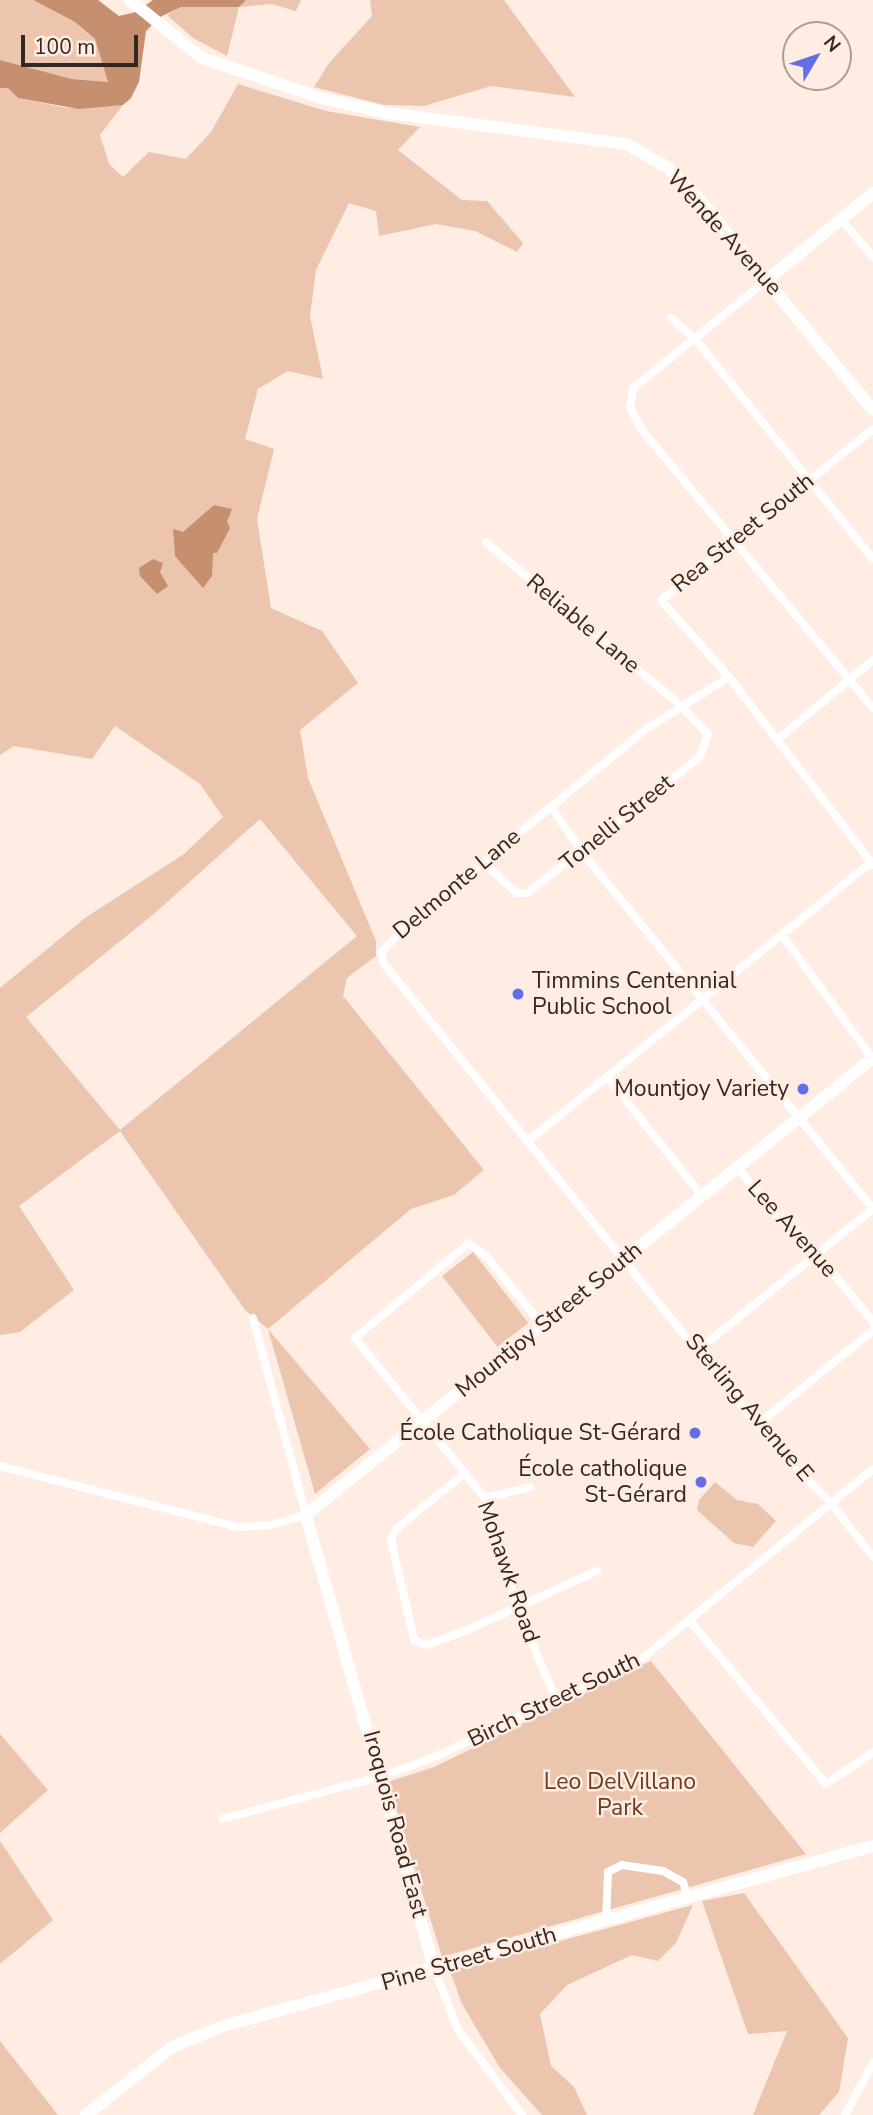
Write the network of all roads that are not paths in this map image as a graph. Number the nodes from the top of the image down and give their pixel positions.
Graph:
1 (131, 1) edge
2 (873, 193) edge
3 (841, 219) junction
4 (873, 257) edge
5 (767, 280) junction
6 (671, 318) dead end
7 (695, 339) junction
8 (873, 410) edge
9 (873, 429) edge
10 (809, 480) junction
11 (736, 541) junction
12 (486, 542) dead end
13 (873, 559) edge
14 (873, 660) edge
15 (729, 677) junction
16 (850, 679) junction
17 (680, 705) junction
18 (873, 708) edge
19 (778, 739) junction
20 (551, 807) junction
21 (582, 852) junction
22 (482, 862) junction
23 (872, 863) edge
24 (782, 935) junction
25 (702, 1000) junction
26 (873, 1058) edge
27 (607, 1077) junction
28 (798, 1116) junction
29 (528, 1141) junction
30 (738, 1168) junction
31 (703, 1197) junction
32 (873, 1209) edge
33 (818, 1253) junction
34 (625, 1260) junction
35 (253, 1318) dead end
36 (873, 1322) edge
37 (543, 1325) junction
38 (873, 1331) edge
39 (698, 1350) junction
40 (424, 1422) junction
41 (757, 1425) junction
42 (0, 1466) edge
43 (873, 1469) edge
44 (466, 1473) junction
45 (530, 1487) dead end
46 (485, 1498) junction
47 (831, 1503) junction
48 (306, 1515) junction
49 (873, 1557) edge
50 (597, 1571) dead end
51 (517, 1607) junction
52 (690, 1621) junction
53 (555, 1697) junction
54 (873, 1752) edge
55 (383, 1776) junction
56 (222, 1819) dead end
57 (873, 1846) edge
58 (688, 1897) junction
59 (606, 1920) junction
60 (434, 1968) junction
61 (873, 2063) edge
62 (86, 2115) edge
63 (522, 2115) edge
64 (845, 2115) edge

1 - 5 street, Wende Avenue
2 - 3 street
3 - 4 street
3 - 5 street
5 - 7 street
5 - 8 street, Wende Avenue
6 - 7 street
7 - 10 street
7 - 11 street
9 - 10 street, Rea Street South
10 - 11 street, Rea Street South
10 - 13 street
11 - 15 street, Rea Street South
11 - 16 street
12 - 17 street, Reliable Lane
14 - 16 street
15 - 17 street, Delmonte Lane
15 - 19 street
16 - 18 street
16 - 19 street
17 - 20 street, Delmonte Lane
17 - 21 street, Tonelli Street
19 - 23 street
20 - 21 street
20 - 22 street, Delmonte Lane
21 - 22 street, Tonelli Street
21 - 25 street
22 - 29 street, Delmonte Lane
23 - 24 street
24 - 25 street
24 - 26 street
25 - 27 street
25 - 28 street
26 - 28 street, Mountjoy Street South
27 - 29 street
27 - 31 street
28 - 30 street, Mountjoy Street South
28 - 32 street
29 - 34 street, Sterling Avenue E
30 - 31 street, Mountjoy Street South
30 - 33 street, Lee Avenue
31 - 34 street, Mountjoy Street South
32 - 33 street
33 - 36 street, Lee Avenue
33 - 39 street
34 - 37 street, Mountjoy Street South
34 - 39 street, Sterling Avenue E
35 - 48 street
37 - 40 street, Mountjoy Street South
37 - 40 street, Mohawk Road
38 - 41 street
39 - 41 street, Sterling Avenue E
40 - 44 street, Mohawk Road
40 - 48 street, Mountjoy Street South
41 - 47 street, Sterling Avenue E
42 - 48 street, Mountjoy Street South
43 - 47 street, Birch Street South
44 - 46 street, Mohawk Road
44 - 51 street
45 - 46 street
46 - 51 street, Mohawk Road
47 - 49 street, Sterling Avenue E
47 - 52 street, Birch Street South
48 - 55 street, Iroquois Road East
50 - 51 street
51 - 53 street, Mohawk Road
52 - 53 street, Birch Street South
52 - 54 street
53 - 55 street, Birch Street South
55 - 56 street, Birch Street South
55 - 60 street, Iroquois Road East
57 - 58 street, Pine Street South
58 - 59 street, Pine Street South
58 - 59 street
59 - 60 street, Pine Street South
60 - 62 street, Pine Street South
60 - 63 street, Iroquois Road East
61 - 64 street

